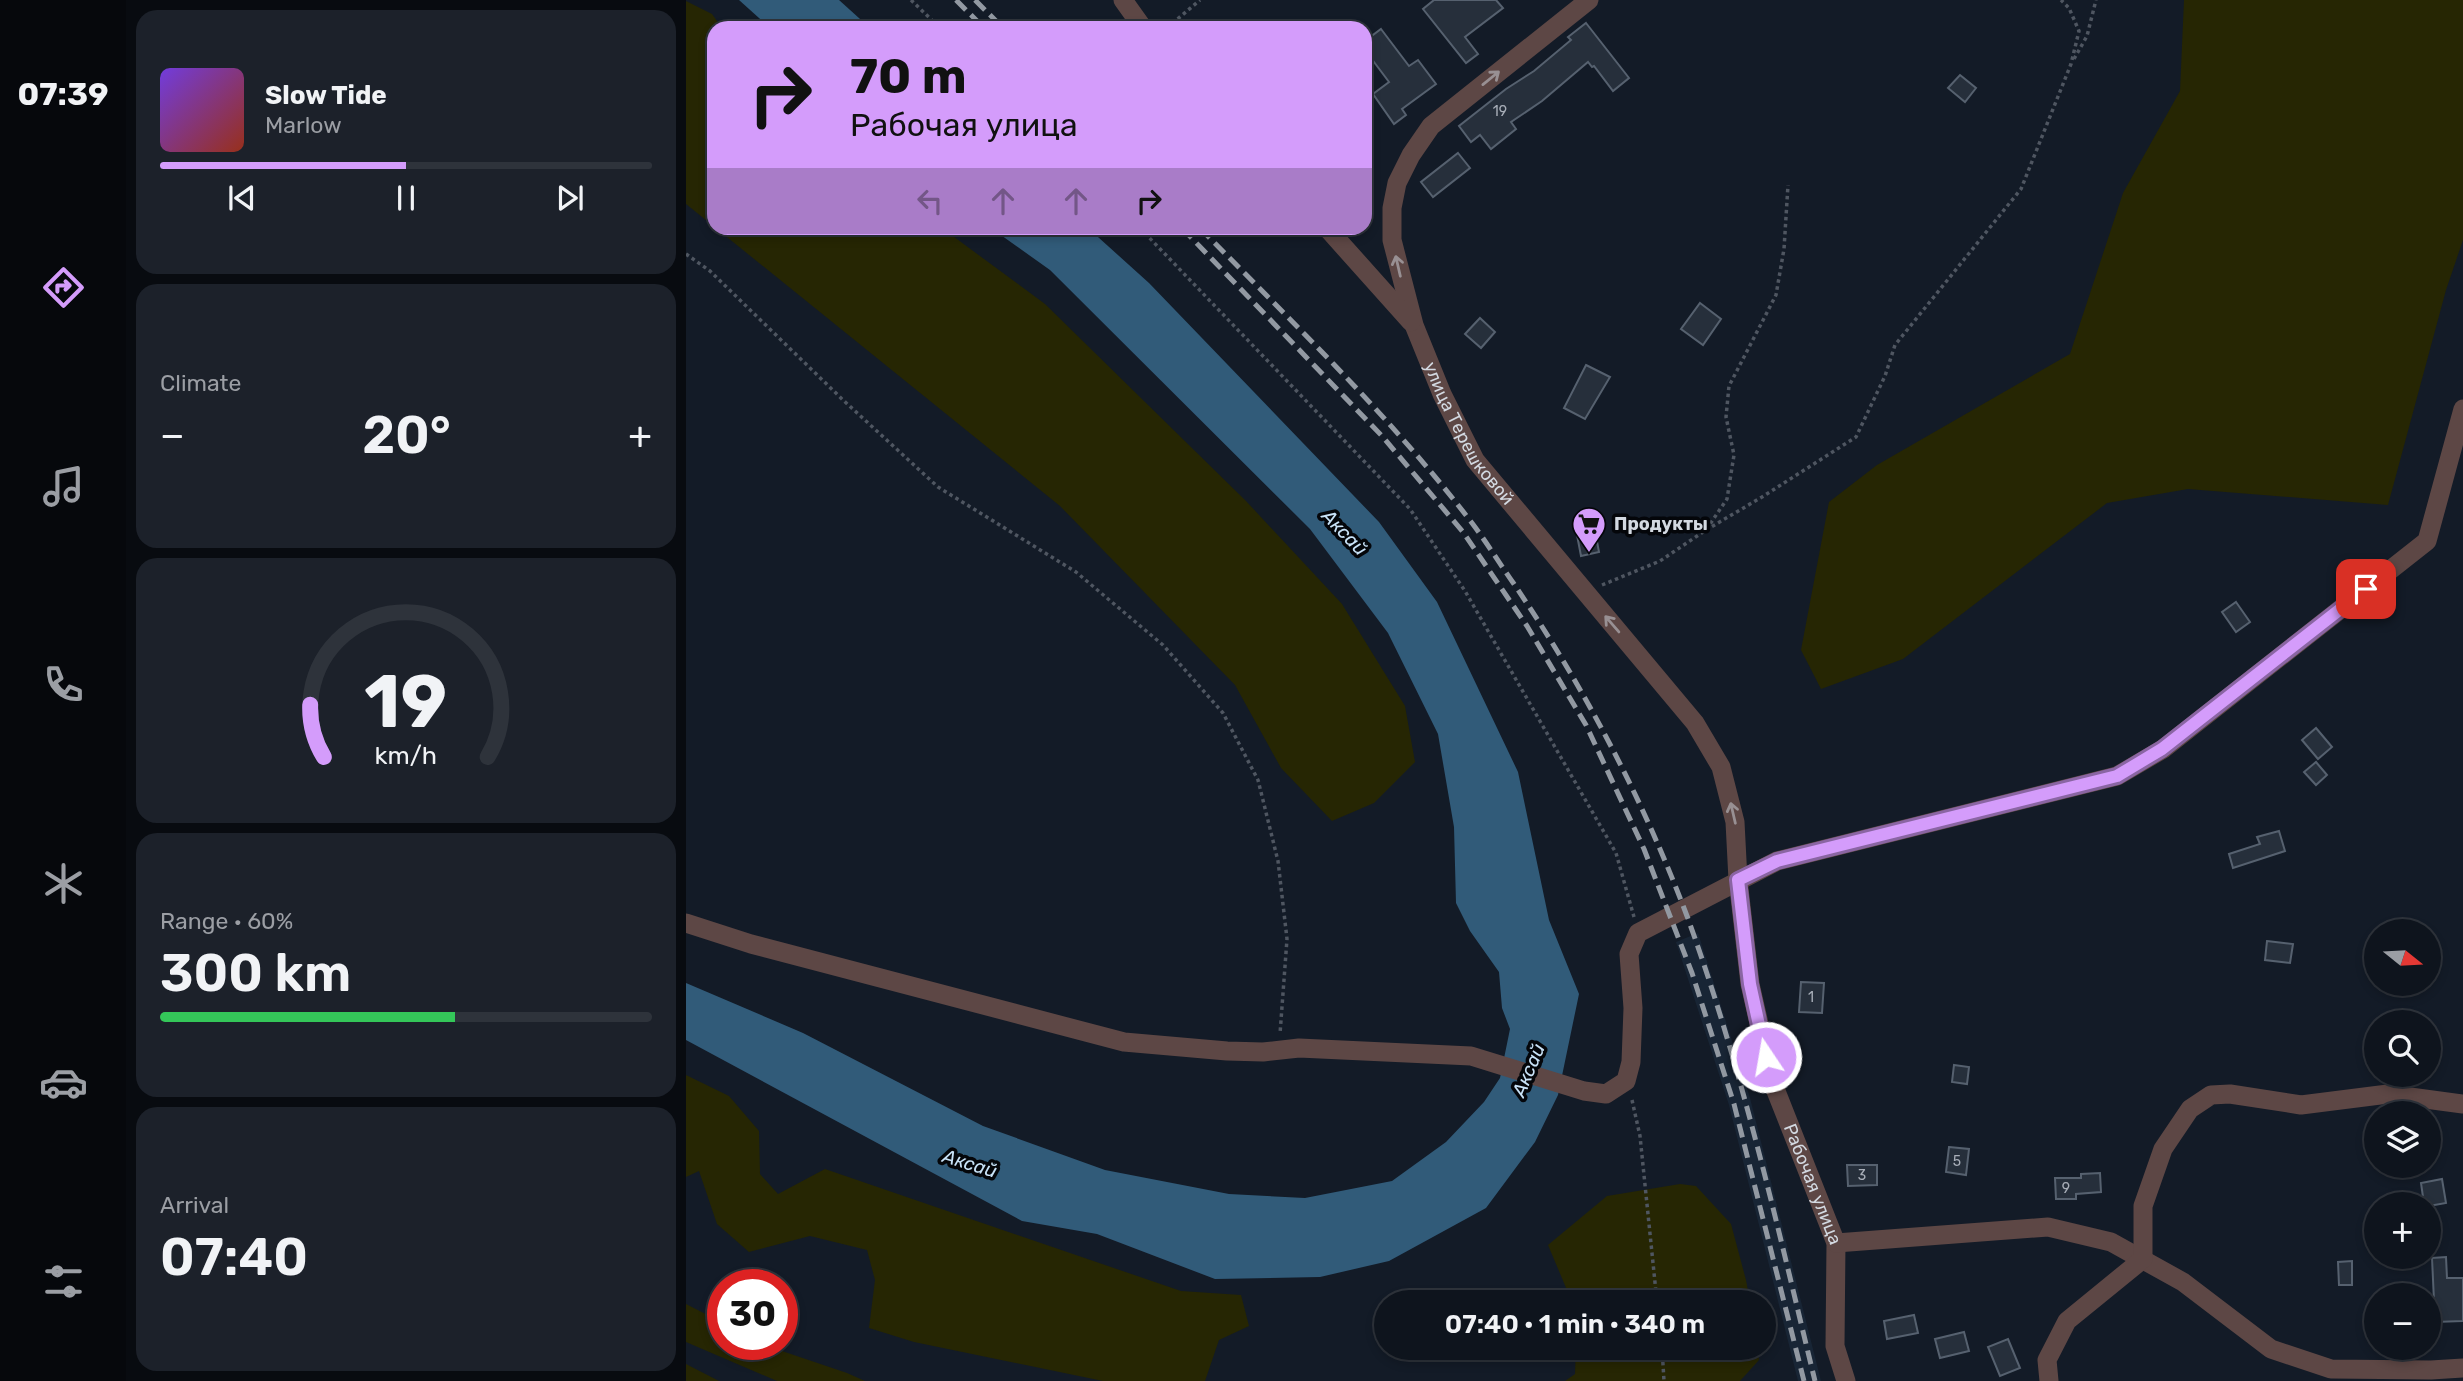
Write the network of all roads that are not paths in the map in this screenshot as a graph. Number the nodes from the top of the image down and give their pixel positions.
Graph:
1 (1123, 0) edge
2 (1590, 0) edge
3 (1138, 21) edge
4 (1333, 235) edge
5 (1414, 325) junction
6 (2463, 409) edge
7 (1738, 880) junction
8 (686, 923) edge
9 (2463, 1104) edge
10 (1836, 1243) junction
11 (2143, 1259) junction
12 (2463, 1368) edge
13 (1846, 1381) edge
14 (2049, 1381) edge

1 - 3 street
5 -> 2 street, улица Терешковой
4 - 5 street
7 -> 5 street, улица Терешковой
6 - 7 street
7 - 8 street
7 - 10 street, Рабочая улица
9 - 11 street
10 - 11 street, Рабочая улица
10 - 13 street
11 - 12 street, Рабочая улица
11 - 14 street

